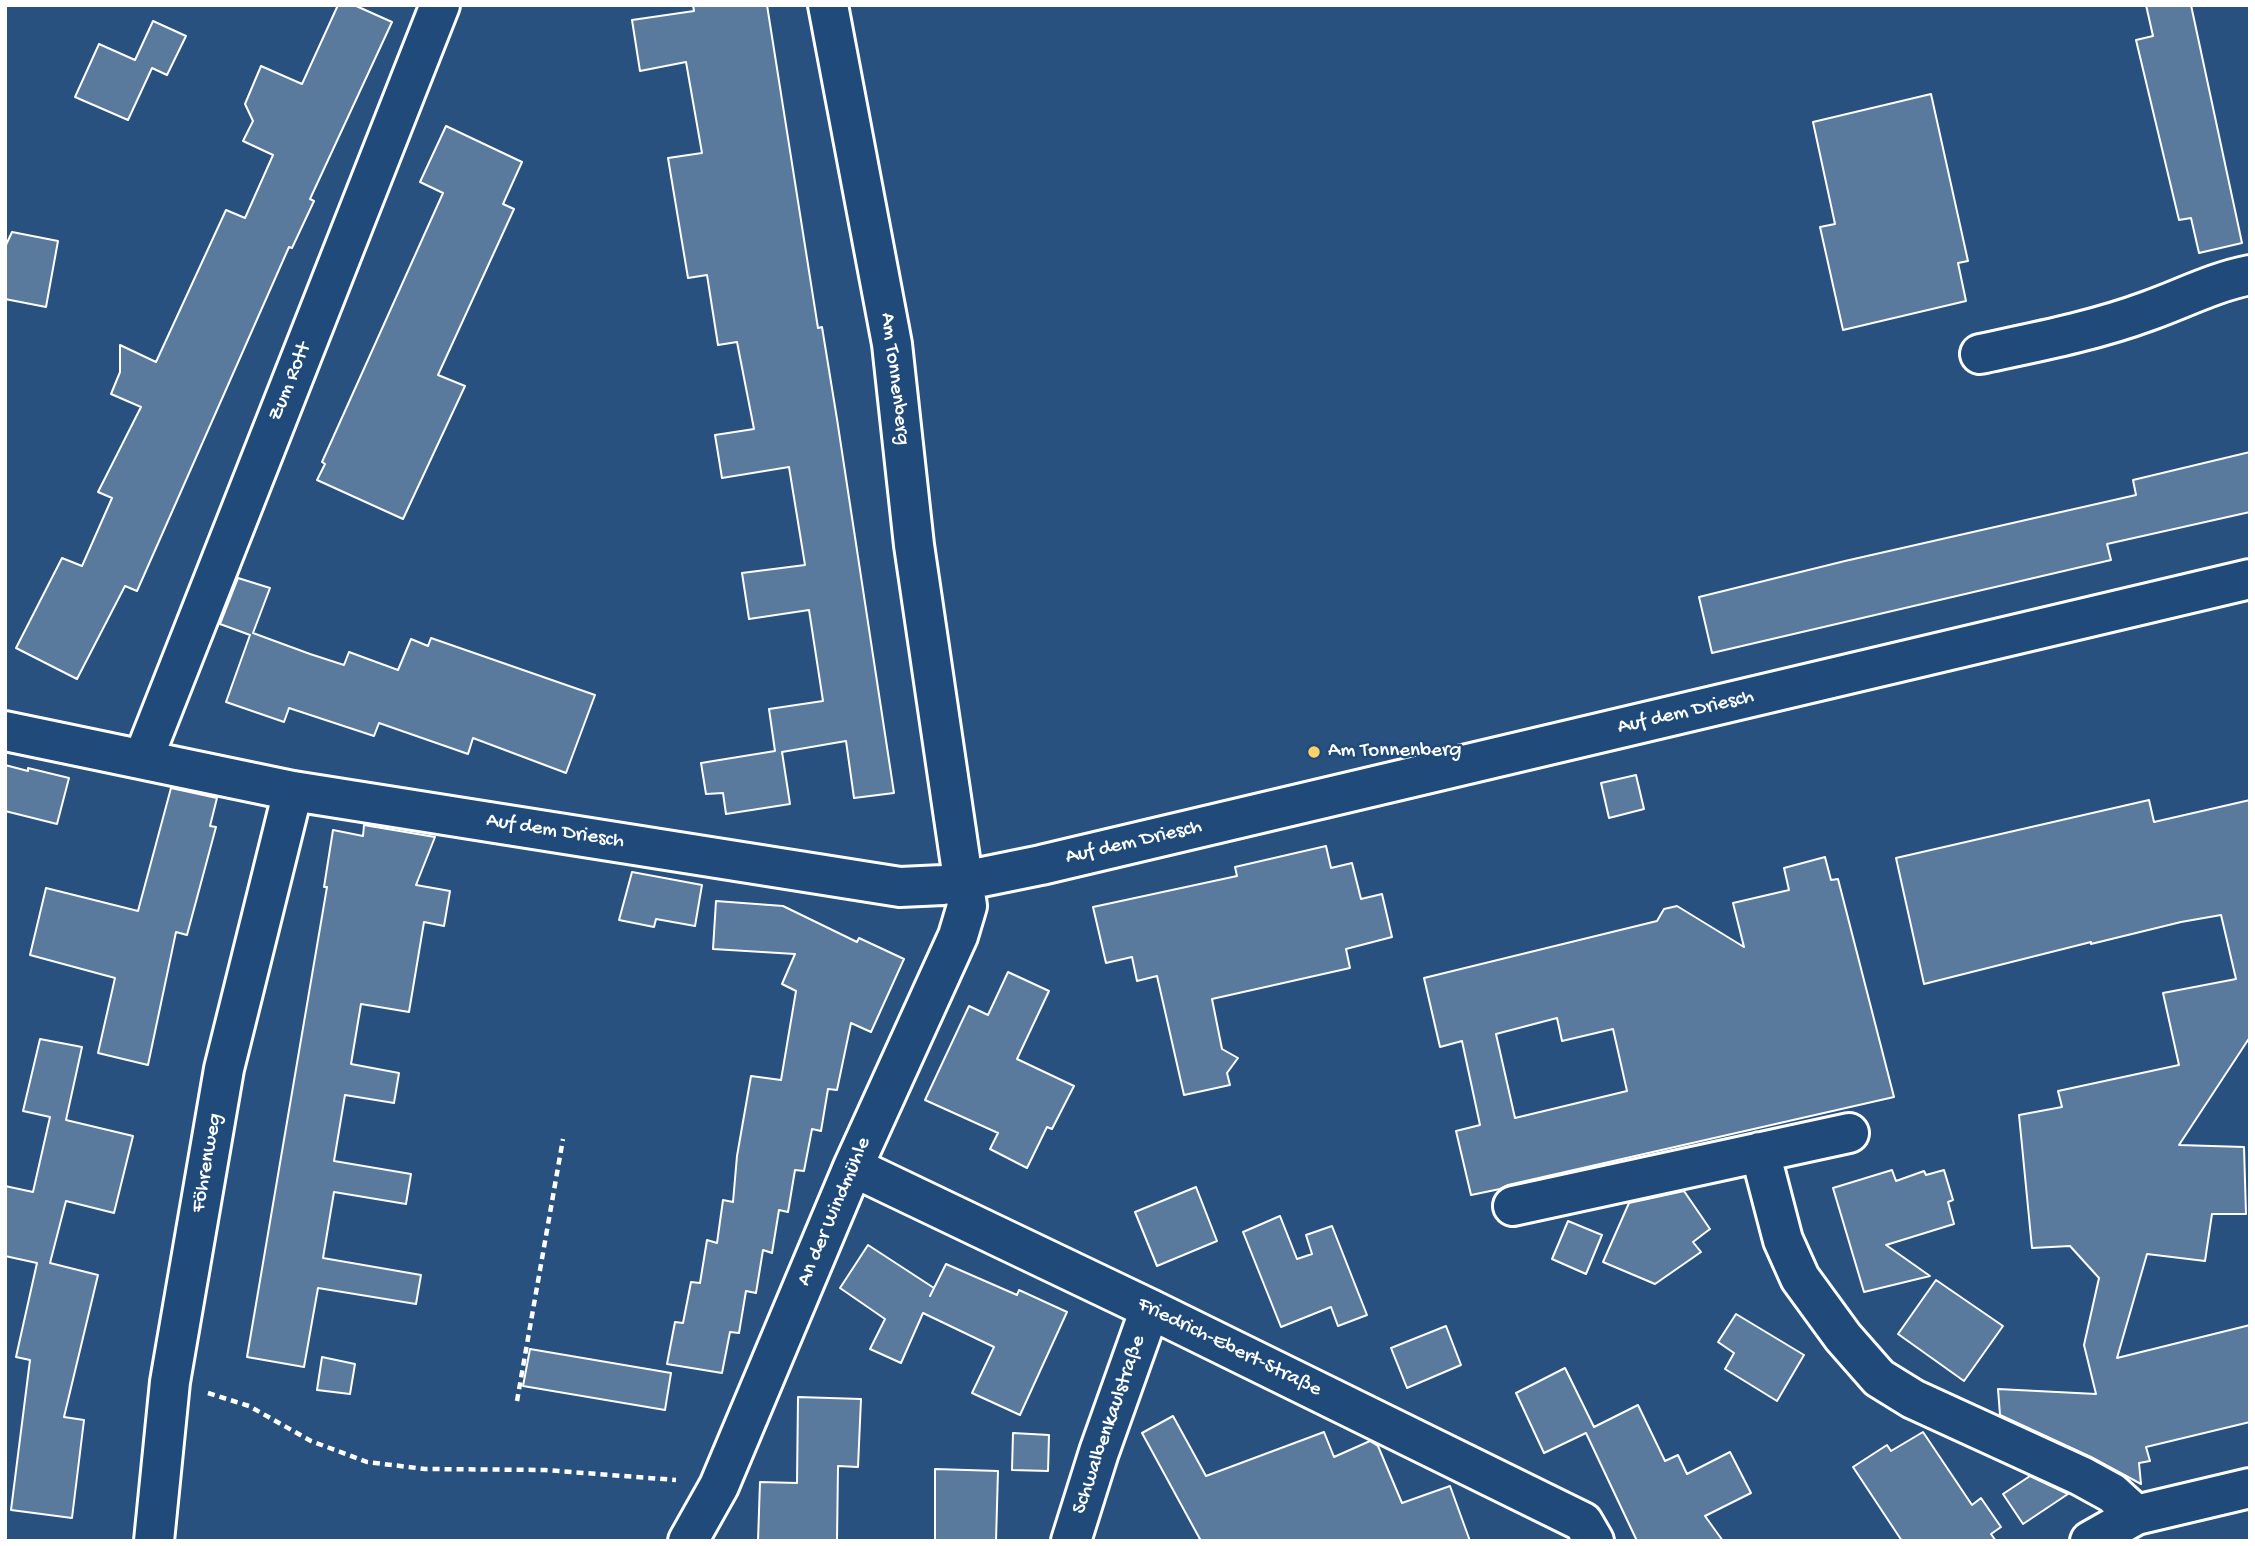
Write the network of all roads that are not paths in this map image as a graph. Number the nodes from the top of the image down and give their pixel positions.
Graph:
1 (440, 5) edge
2 (828, 5) edge
3 (2250, 275) edge
4 (1980, 354) dead end
5 (2250, 579) edge
6 (5, 732) edge
7 (143, 759) junction
8 (293, 791) junction
9 (964, 880) junction
10 (1849, 1133) dead end
11 (1760, 1152) junction
12 (853, 1167) junction
13 (1513, 1206) dead end
14 (1150, 1309) junction
15 (2250, 1488) edge
16 (2136, 1515) junction
17 (154, 1541) edge
18 (688, 1541) edge
19 (1071, 1541) edge
20 (1594, 1541) edge
21 (2091, 1541) edge

1 - 7 street, Zum Rott
2 - 9 street, Am Tonnenberg
3 - 4 street
5 - 9 street, Auf dem Driesch
6 - 7 street, Auf dem Driesch
7 - 8 street, Auf dem Driesch
8 - 9 street, Auf dem Driesch
8 - 17 street, Föhrenweg
9 - 12 street, An der Windmühle
10 - 11 street
11 - 13 street
11 - 16 street
12 - 14 street, Friedrich-Ebert-Straße
12 - 18 street, An der Windmühle
14 - 19 street, Schwalbenkaulstraße
14 - 20 street, Friedrich-Ebert-Straße
15 - 16 street
16 - 21 street

